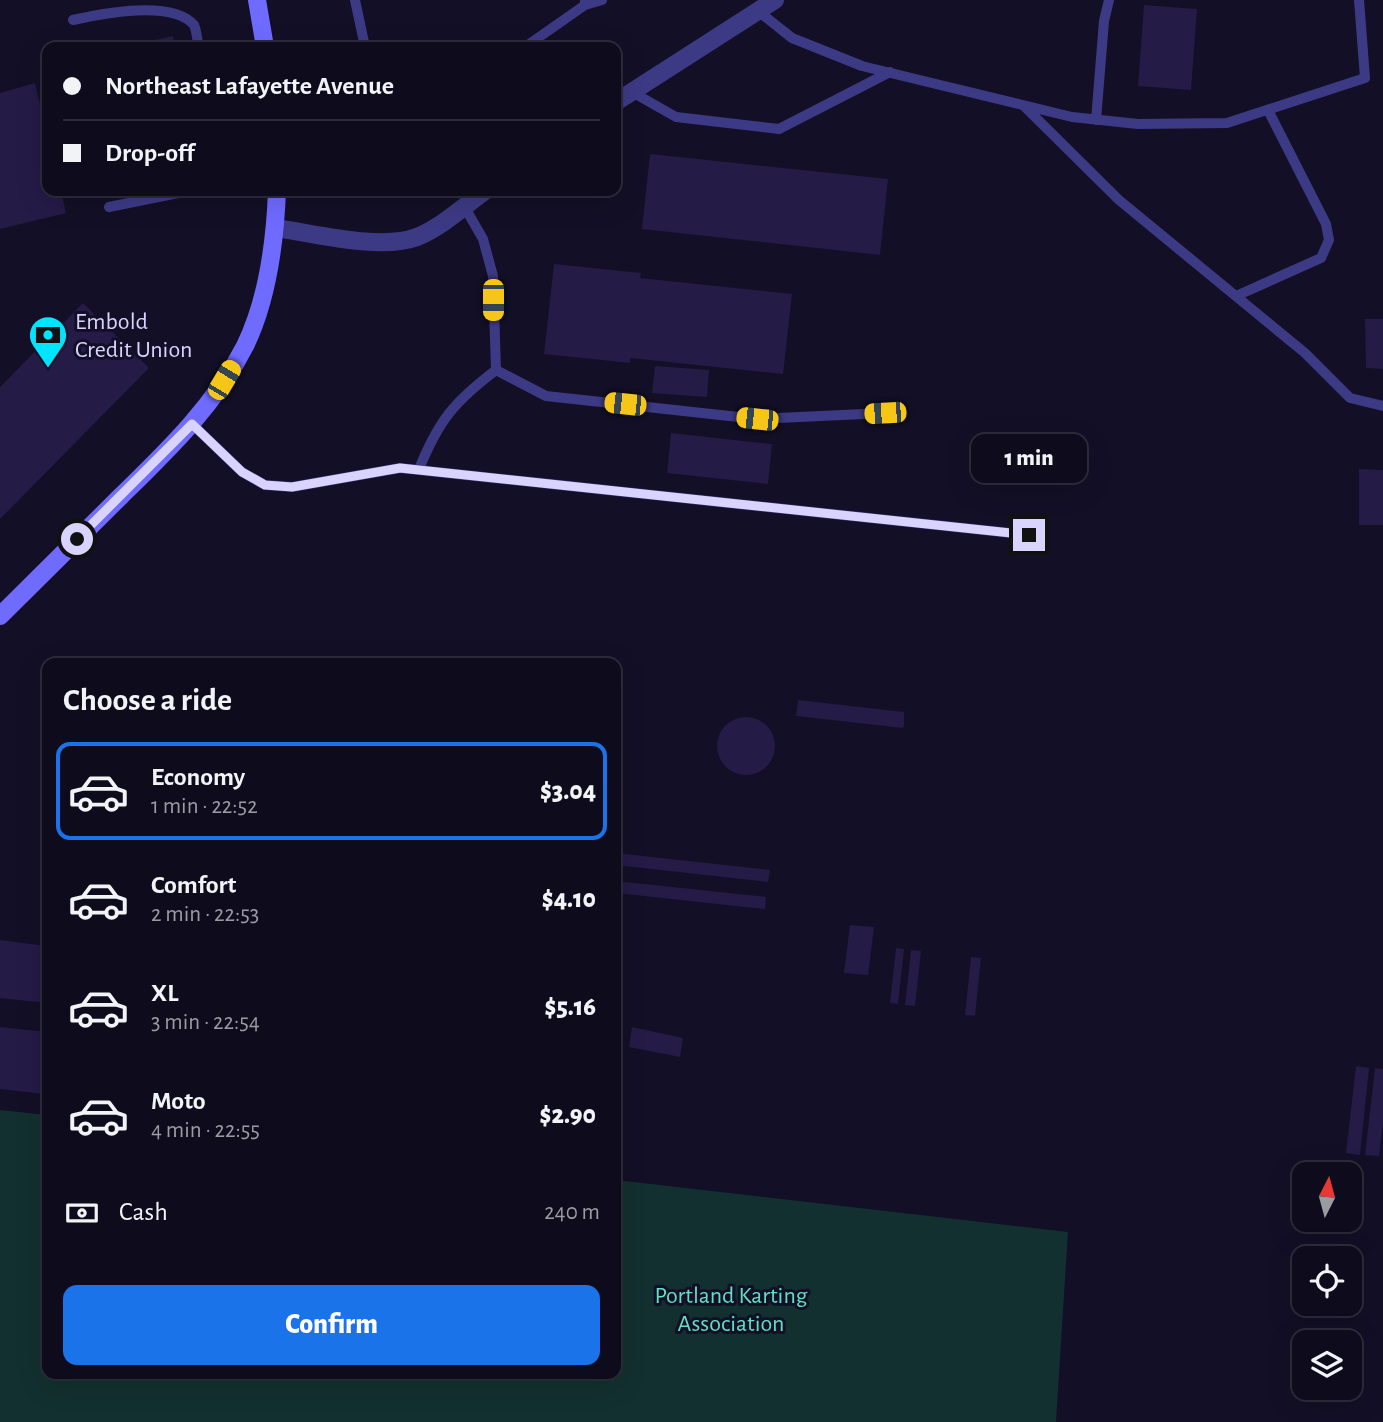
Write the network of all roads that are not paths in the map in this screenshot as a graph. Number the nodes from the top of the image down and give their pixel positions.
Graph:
1 (257, 0) edge
2 (355, 0) edge
3 (602, 0) edge
4 (775, 0) edge
5 (1109, 0) edge
6 (1359, 0) edge
7 (585, 2) edge
8 (758, 11) junction
9 (72, 20) dead end
10 (198, 42) edge
11 (264, 42) edge
12 (364, 42) edge
13 (532, 42) edge
14 (890, 72) junction
15 (632, 92) junction
16 (621, 99) edge
17 (1023, 105) junction
18 (1268, 110) junction
19 (1096, 120) junction
20 (163, 196) edge
21 (277, 196) edge
22 (478, 196) edge
23 (464, 206) junction
24 (109, 207) dead end
25 (275, 228) junction
26 (1236, 296) junction
27 (496, 370) junction
28 (1383, 406) edge
29 (885, 413) dead end
30 (192, 424) junction
31 (419, 469) junction
32 (1029, 535) dead end
33 (0, 616) edge

1 - 11 main road
2 - 12 lane
3 - 7 lane
4 - 8 street
5 - 19 lane
6 - 18 lane
7 - 13 lane
8 - 14 lane
8 - 15 street
9 - 10 lane
14 - 15 lane
14 - 17 lane
15 - 16 street
17 - 19 lane
17 - 26 lane
18 - 19 lane
18 - 26 lane
20 - 24 lane
21 - 25 main road
22 - 23 street
23 - 25 street
23 - 27 lane
25 - 30 main road
26 - 28 lane
27 - 29 lane
27 - 31 lane
30 - 31 lane
30 - 33 main road
31 - 32 lane

